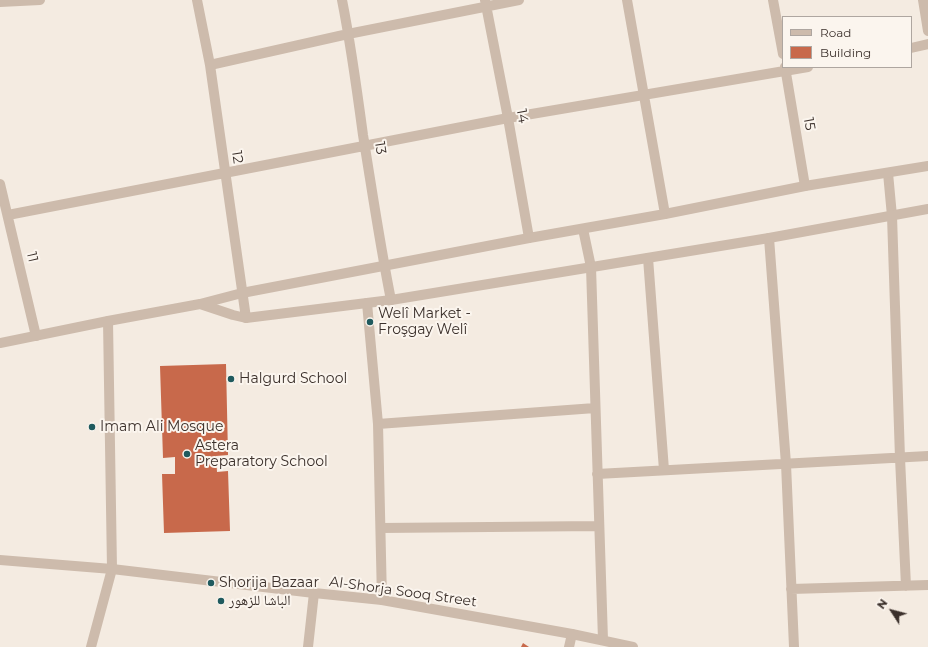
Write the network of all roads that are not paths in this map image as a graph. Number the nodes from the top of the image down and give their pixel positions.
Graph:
1 (40, 0) edge
2 (197, 0) edge
3 (342, 0) edge
4 (519, 0) edge
5 (627, 0) edge
6 (773, 0) edge
7 (923, 0) edge
8 (0, 2) edge
9 (486, 3) edge
10 (928, 30) edge
11 (348, 34) junction
12 (928, 44) edge
13 (912, 48) edge
14 (782, 49) edge
15 (210, 65) junction
16 (797, 68) edge
17 (786, 69) edge
18 (643, 95) junction
19 (508, 118) junction
20 (365, 146) junction
21 (928, 166) edge
22 (225, 173) junction
23 (888, 173) junction
24 (0, 184) edge
25 (805, 186) junction
26 (928, 209) edge
27 (665, 214) junction
28 (8, 215) junction
29 (892, 216) junction
30 (583, 229) junction
31 (529, 238) junction
32 (769, 238) junction
33 (648, 258) junction
34 (384, 266) junction
35 (591, 267) junction
36 (242, 293) junction
37 (391, 300) junction
38 (367, 302) junction
39 (200, 304) junction
40 (246, 318) junction
41 (108, 321) junction
42 (36, 336) junction
43 (0, 343) edge
44 (595, 408) junction
45 (378, 424) junction
46 (928, 456) edge
47 (900, 458) junction
48 (786, 464) junction
49 (664, 470) junction
50 (597, 474) junction
51 (599, 526) junction
52 (381, 528) junction
53 (0, 560) edge
54 (112, 568) junction
55 (928, 585) edge
56 (906, 586) junction
57 (791, 590) junction
58 (314, 593) junction
59 (382, 600) junction
60 (572, 634) junction
61 (603, 640) junction
62 (91, 647) edge
63 (308, 647) edge
64 (569, 647) edge
65 (633, 647) edge
66 (794, 647) edge

1 - 8 street
2 - 15 street, 12
3 - 11 street, 13
4 - 9 street
5 - 18 street
6 - 14 street
7 - 10 street
9 - 11 street
9 - 19 street, 14
11 - 15 street
11 - 20 street, 13
12 - 13 street
15 - 22 street, 12
16 - 17 street
17 - 18 street
17 - 25 street, 15
18 - 19 street
18 - 27 street
19 - 20 street
19 - 31 street, 14
20 - 22 street
20 - 34 street, 13
21 - 23 street
22 - 28 street
22 - 36 street, 12
23 - 25 street
23 - 29 street
24 - 28 street, 11
25 - 27 street
26 - 29 street
27 - 30 street
28 - 42 street, 11
29 - 32 street
29 - 47 street
30 - 31 street
30 - 35 street
31 - 34 street
32 - 33 street
32 - 48 street
33 - 35 street
33 - 49 street
34 - 36 street
34 - 37 street, 13
35 - 37 street
35 - 44 street
36 - 39 street
36 - 40 street, 12
37 - 38 street
38 - 40 street
38 - 45 street
39 - 40 street
39 - 41 street
41 - 42 street
41 - 54 street
42 - 43 street
44 - 45 street
44 - 50 street
45 - 52 street
46 - 47 street
47 - 48 street
47 - 56 street
48 - 49 street
48 - 57 street
49 - 50 street
50 - 51 street
51 - 52 street
51 - 61 street
52 - 59 street
53 - 54 street, Al-Shorja Sooq Street
54 - 58 street, Al-Shorja Sooq Street
54 - 62 street
55 - 56 street
56 - 57 street
57 - 66 street
58 - 59 street, Al-Shorja Sooq Street
58 - 63 street
59 - 60 street, Al-Shorja Sooq Street
60 - 61 street, Al-Shorja Sooq Street
60 - 64 street
61 - 65 street, Al-Shorja Sooq Street

